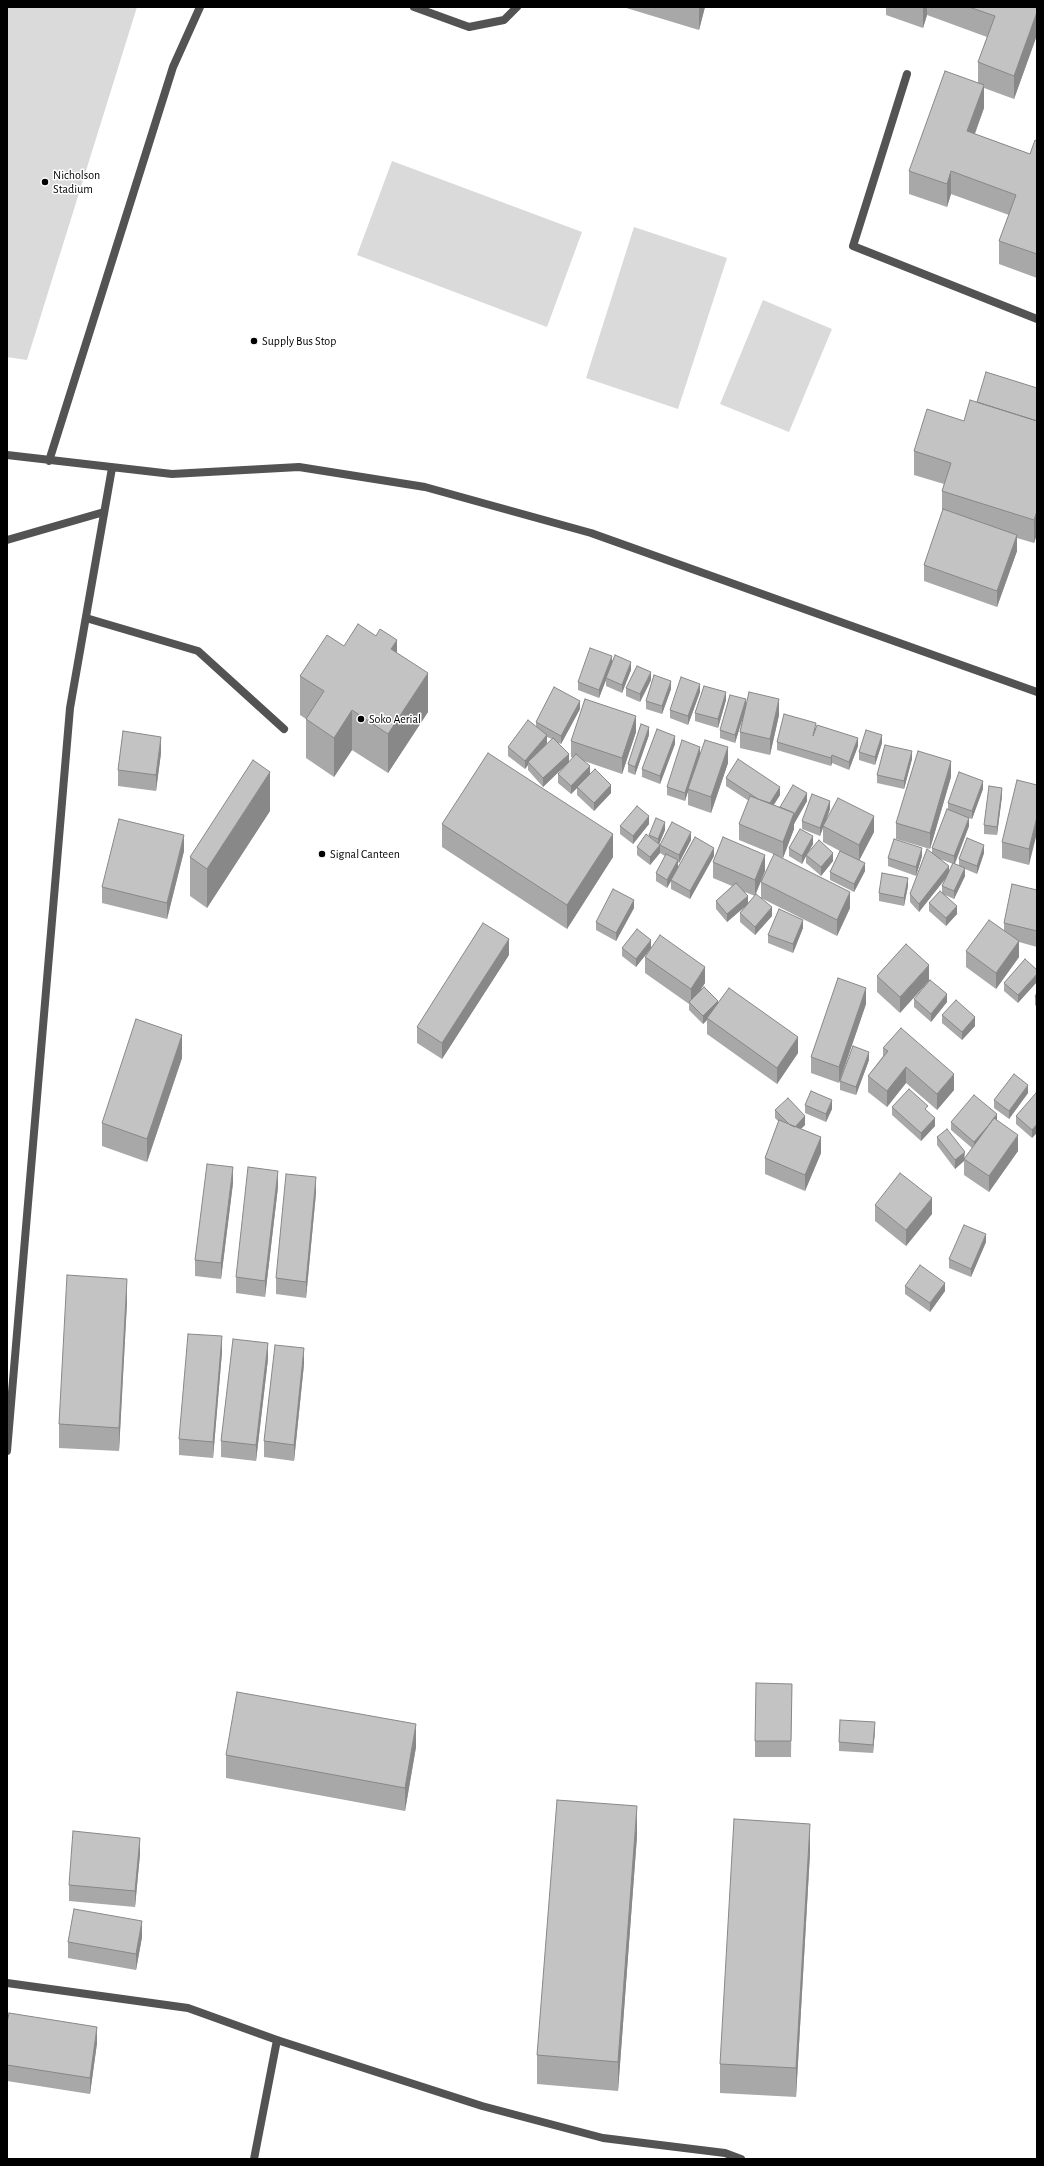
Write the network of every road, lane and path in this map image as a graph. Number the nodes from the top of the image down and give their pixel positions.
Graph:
1 (200, 7) edge
2 (414, 7) edge
3 (517, 7) edge
4 (907, 74) dead end
5 (1037, 319) edge
6 (7, 455) edge
7 (49, 461) junction
8 (112, 468) junction
9 (104, 512) junction
10 (7, 540) edge
11 (86, 618) junction
12 (1037, 692) edge
13 (284, 729) dead end
14 (7, 1451) edge
15 (7, 1983) edge
16 (277, 2040) junction
17 (254, 2159) edge
18 (741, 2159) edge

1 - 7 street
2 - 3 street
4 - 5 street
6 - 7 street
7 - 8 street
8 - 9 street
8 - 12 street
9 - 10 street
9 - 11 street
11 - 13 street
11 - 14 street
15 - 16 street
16 - 17 street
16 - 18 street

